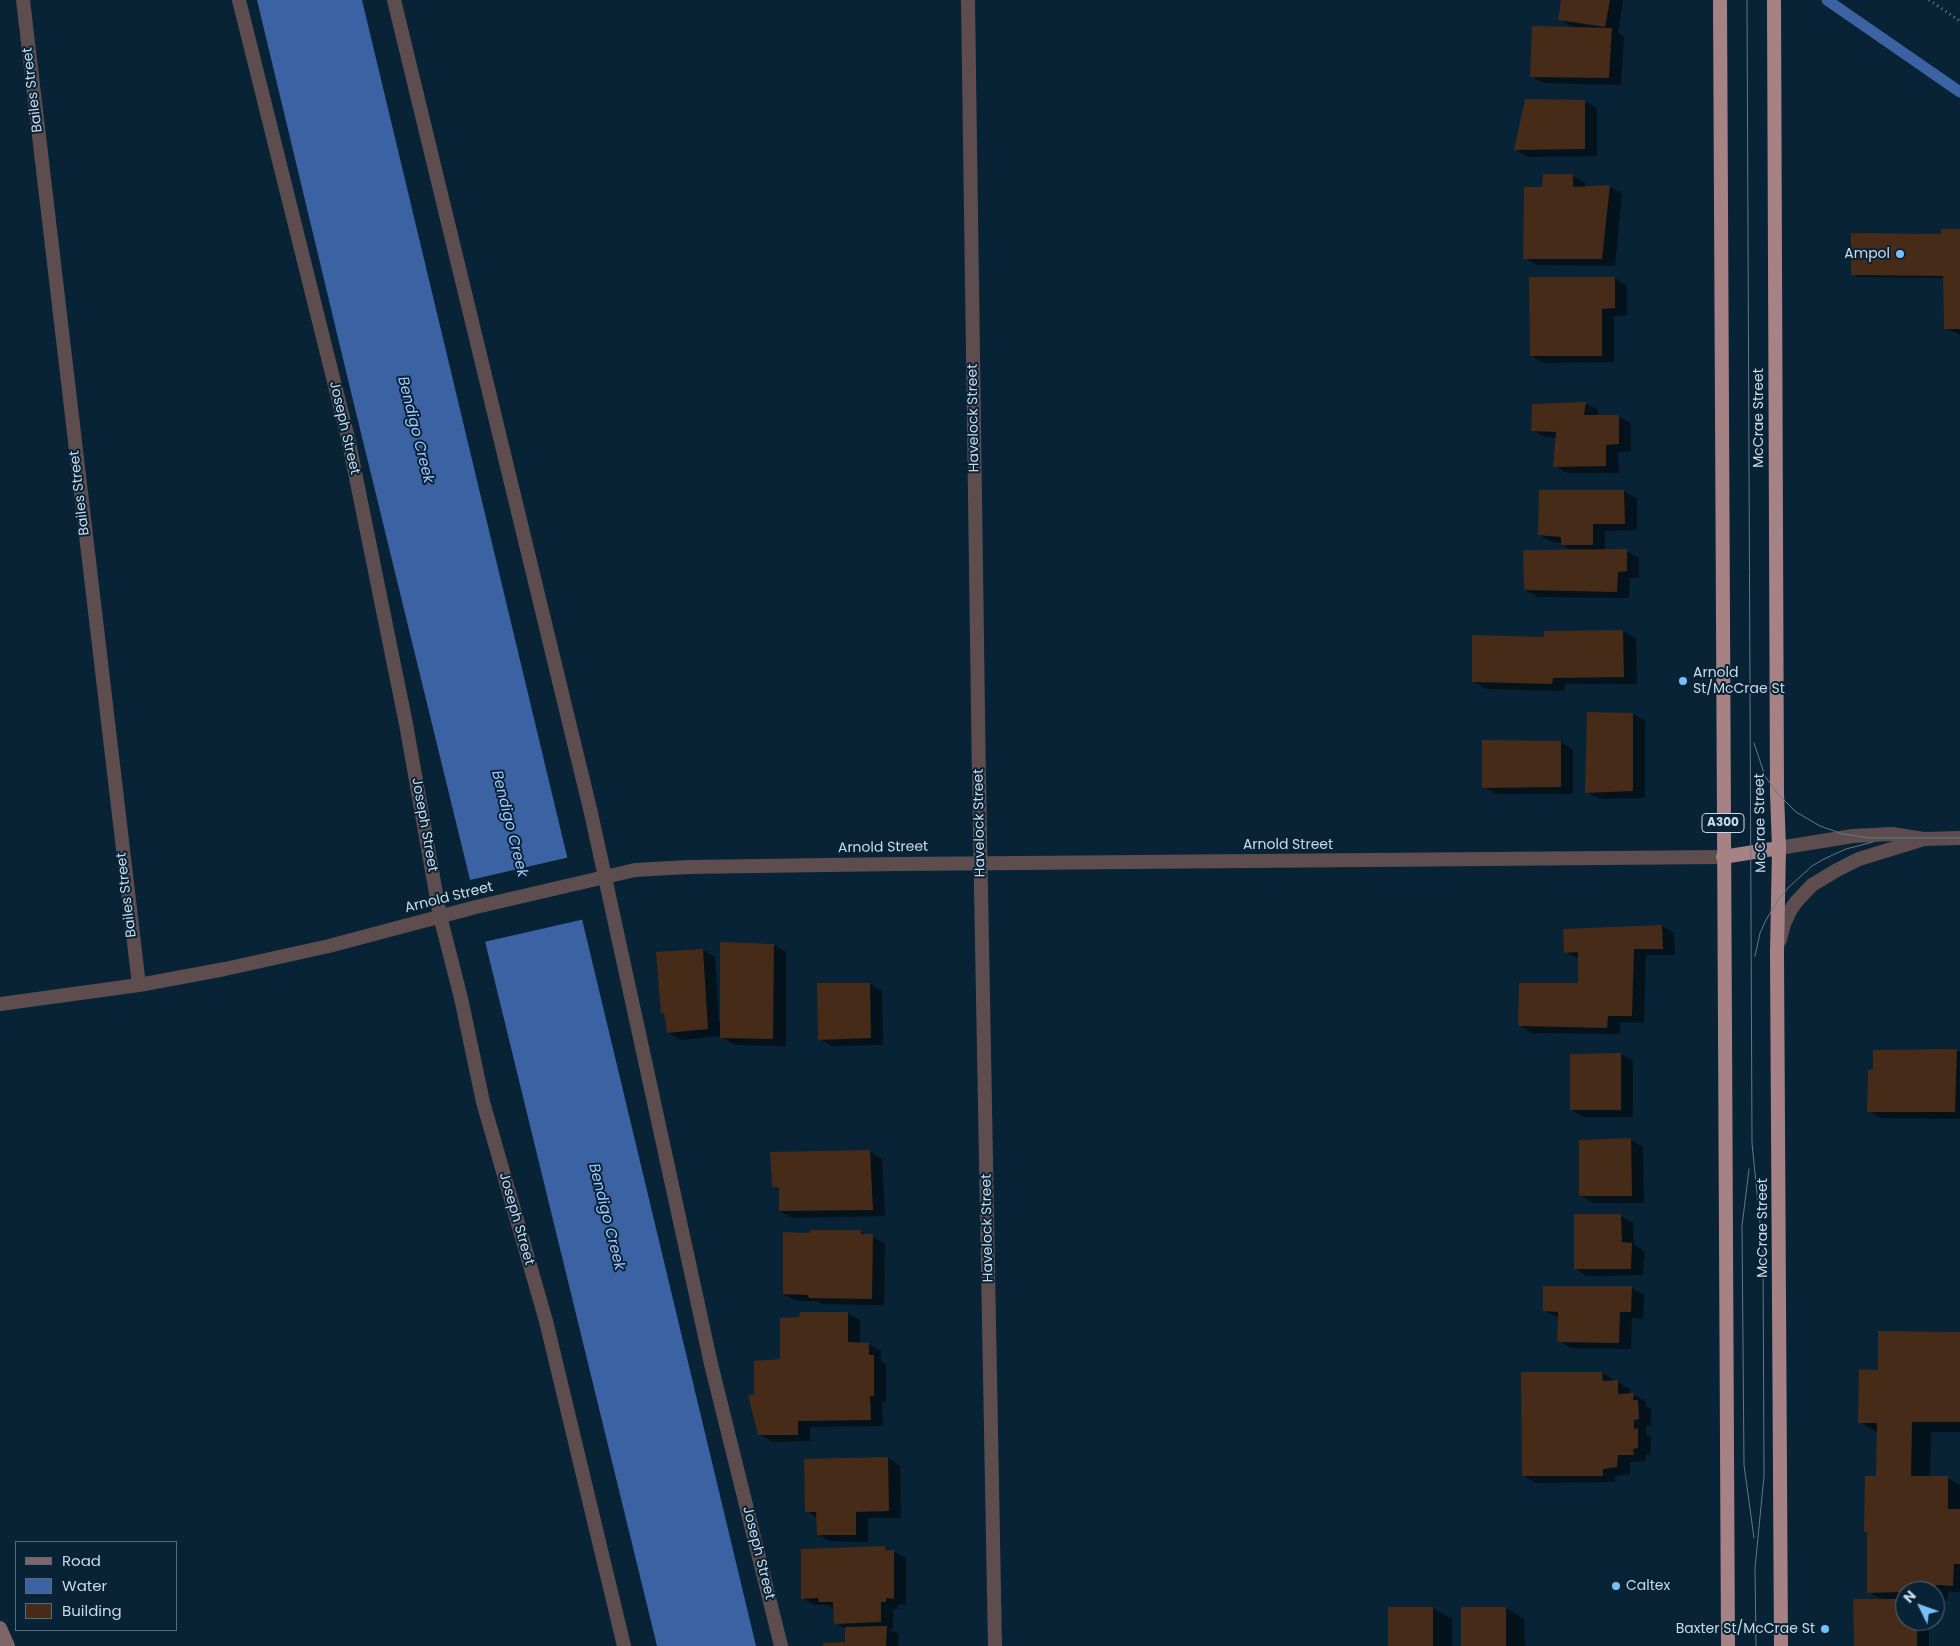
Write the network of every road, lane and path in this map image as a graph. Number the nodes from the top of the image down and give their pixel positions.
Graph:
1 (23, 0) edge
2 (240, 0) edge
3 (394, 0) edge
4 (968, 0) edge
5 (1720, 0) edge
6 (1774, 0) edge
7 (1929, 0) edge
8 (1960, 21) edge
9 (1960, 838) edge
10 (1924, 839) junction
11 (1779, 848) junction
12 (1723, 858) junction
13 (981, 863) junction
14 (599, 877) junction
15 (440, 916) junction
16 (1777, 953) junction
17 (138, 985) junction
18 (0, 1004) edge
19 (0, 1628) edge
20 (8, 1646) edge
21 (624, 1646) edge
22 (780, 1646) edge
23 (996, 1646) edge
24 (1728, 1646) edge
25 (1782, 1646) edge

1 - 17 street, Bailes Street
2 - 15 street, Joseph Street
3 - 14 street, Joseph Street
4 - 13 street, Havelock Street
5 - 12 highway, A300
6 - 11 highway, McCrae Street
7 - 8 path
9 - 10 street
10 - 11 street
10 - 16 street
11 - 12 highway, Arnold Street
11 - 16 highway, McCrae Street
12 - 13 street, Arnold Street
12 - 24 highway, A300
13 - 14 street, Arnold Street
13 - 23 street, Havelock Street
14 - 15 street, Arnold Street
14 - 22 street, Joseph Street
15 - 17 street, Arnold Street
15 - 21 street, Joseph Street
16 - 25 highway, McCrae Street
17 - 18 street, Arnold Street
19 - 20 main road

